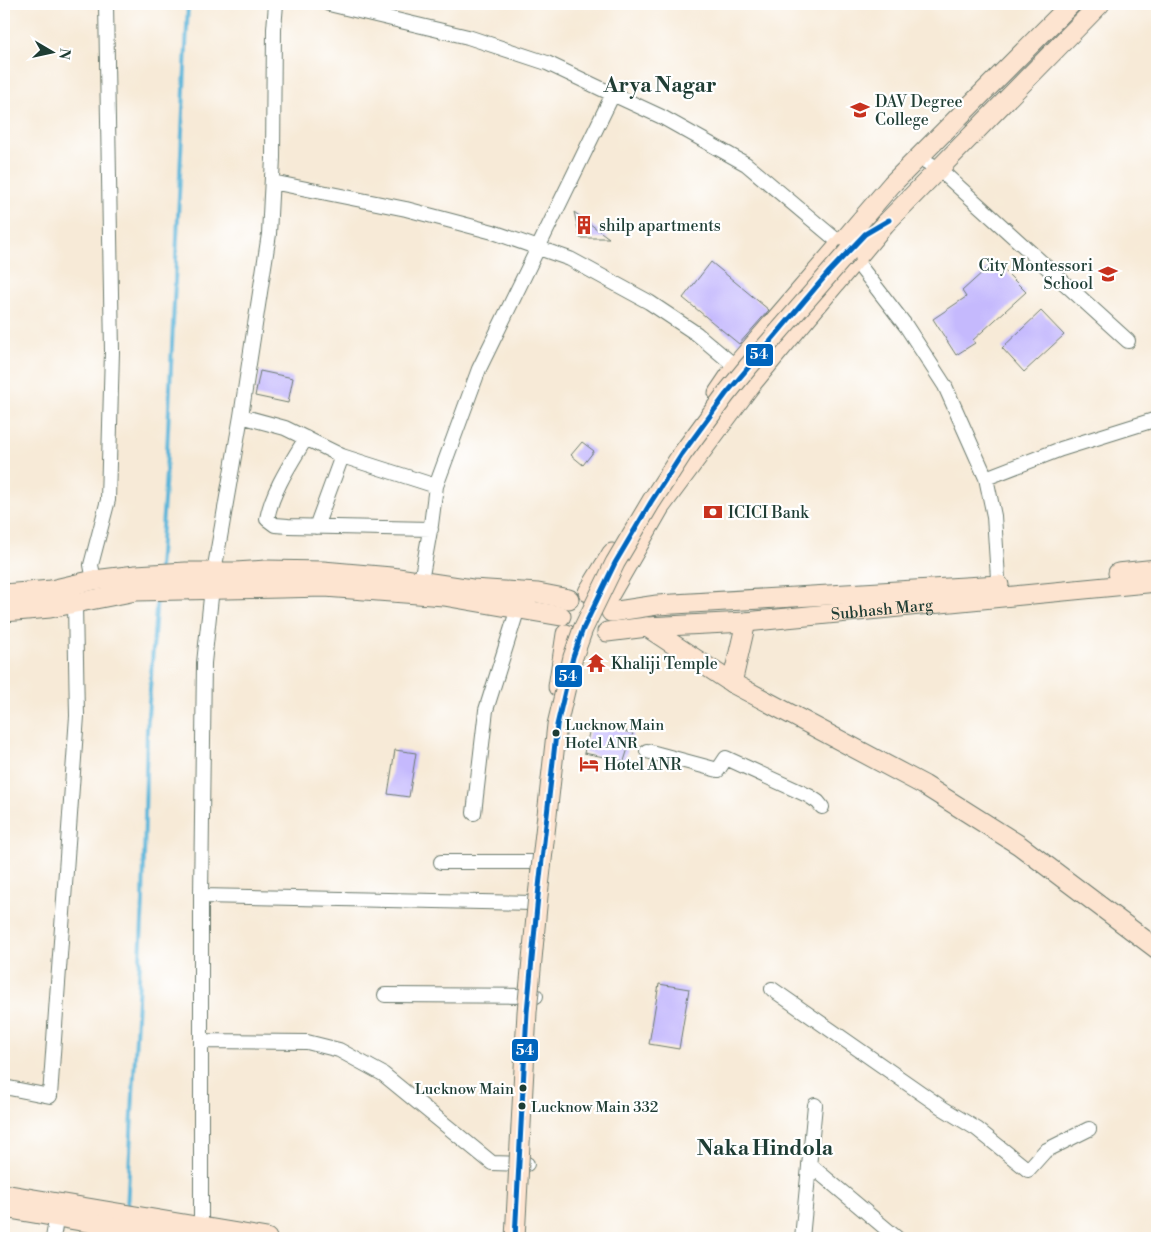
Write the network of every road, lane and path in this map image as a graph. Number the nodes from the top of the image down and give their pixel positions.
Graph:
1 (106, 4) edge
2 (276, 4) edge
3 (329, 4) edge
4 (1071, 4) edge
5 (1100, 4) edge
6 (613, 94) junction
7 (918, 158) junction
8 (940, 169) junction
9 (272, 182) junction
10 (875, 204) junction
11 (889, 220) junction
12 (865, 234) junction
13 (539, 248) junction
14 (848, 252) junction
15 (1128, 341) dead end
16 (735, 367) junction
17 (753, 382) junction
18 (241, 416) junction
19 (1157, 419) edge
20 (306, 438) junction
21 (342, 456) junction
22 (986, 478) junction
23 (436, 486) junction
24 (316, 527) junction
25 (430, 529) junction
26 (1157, 569) edge
27 (94, 580) junction
28 (213, 580) junction
29 (421, 581) junction
30 (1157, 582) edge
31 (136, 583) junction
32 (999, 591) junction
33 (588, 592) junction
34 (4, 594) edge
35 (569, 599) junction
36 (75, 604) junction
37 (608, 606) junction
38 (518, 608) junction
39 (4, 612) edge
40 (561, 616) junction
41 (746, 622) junction
42 (646, 627) junction
43 (607, 632) junction
44 (566, 634) junction
45 (585, 643) junction
46 (732, 683) junction
47 (647, 751) dead end
48 (822, 807) dead end
49 (474, 813) dead end
50 (441, 862) dead end
51 (536, 862) junction
52 (201, 896) junction
53 (532, 903) junction
54 (1157, 949) edge
55 (772, 989) dead end
56 (385, 995) dead end
57 (529, 996) junction
58 (201, 1041) junction
59 (4, 1087) edge
60 (815, 1105) dead end
61 (1089, 1129) dead end
62 (521, 1164) junction
63 (809, 1164) junction
64 (4, 1194) edge
65 (4, 1208) edge
66 (58, 1210) junction
67 (154, 1226) junction
68 (200, 1233) edge
69 (54, 1238) edge
70 (181, 1238) edge
71 (267, 1238) edge
72 (508, 1238) edge
73 (515, 1238) edge
74 (524, 1238) edge
75 (802, 1238) edge
76 (897, 1238) edge

1 - 27 street
2 - 9 street
3 - 6 street
4 - 7 main road
5 - 8 main road
6 - 13 street
6 - 14 street
7 - 8 street
7 - 10 main road
8 - 11 main road
8 - 15 street
9 - 13 street
9 - 18 street
10 - 12 main road
10 - 14 main road
11 - 12 main road
11 - 14 main road
12 - 14 main road
13 - 16 street
13 - 23 street
14 - 16 main road
14 - 17 main road
14 - 22 street
14 - 73 main road, bridge
16 - 17 street
16 - 33 main road
17 - 37 main road
18 - 20 street
18 - 28 street
19 - 22 street
20 - 21 street
20 - 24 street
21 - 23 street
21 - 24 street
22 - 32 street
23 - 25 street
24 - 25 street
25 - 29 street
26 - 32 main road
27 - 31 main road
27 - 34 main road
28 - 29 main road
28 - 31 main road
28 - 38 main road
28 - 52 street
29 - 35 main road
30 - 32 main road, Subhash Marg
31 - 36 main road
32 - 37 main road
32 - 41 main road, Subhash Marg
33 - 35 main road
33 - 37 main road
35 - 40 main road
36 - 39 main road
36 - 59 street
37 - 43 main road
38 - 40 main road
38 - 49 street
40 - 44 main road
41 - 42 main road, Subhash Marg
41 - 46 main road
42 - 43 main road, Subhash Marg
42 - 46 main road
43 - 45 main road
44 - 45 main road
44 - 51 main road
45 - 57 main road
46 - 54 main road
47 - 48 street
50 - 51 street
51 - 53 main road
52 - 53 street
52 - 58 street
53 - 57 main road
55 - 61 street
56 - 57 street
57 - 62 main road
58 - 62 street
58 - 68 street
60 - 63 street
62 - 72 main road
62 - 74 main road
63 - 75 street
63 - 76 street
64 - 66 main road
65 - 66 main road
66 - 67 main road
66 - 69 street
67 - 68 main road
67 - 70 main road
68 - 71 main road

